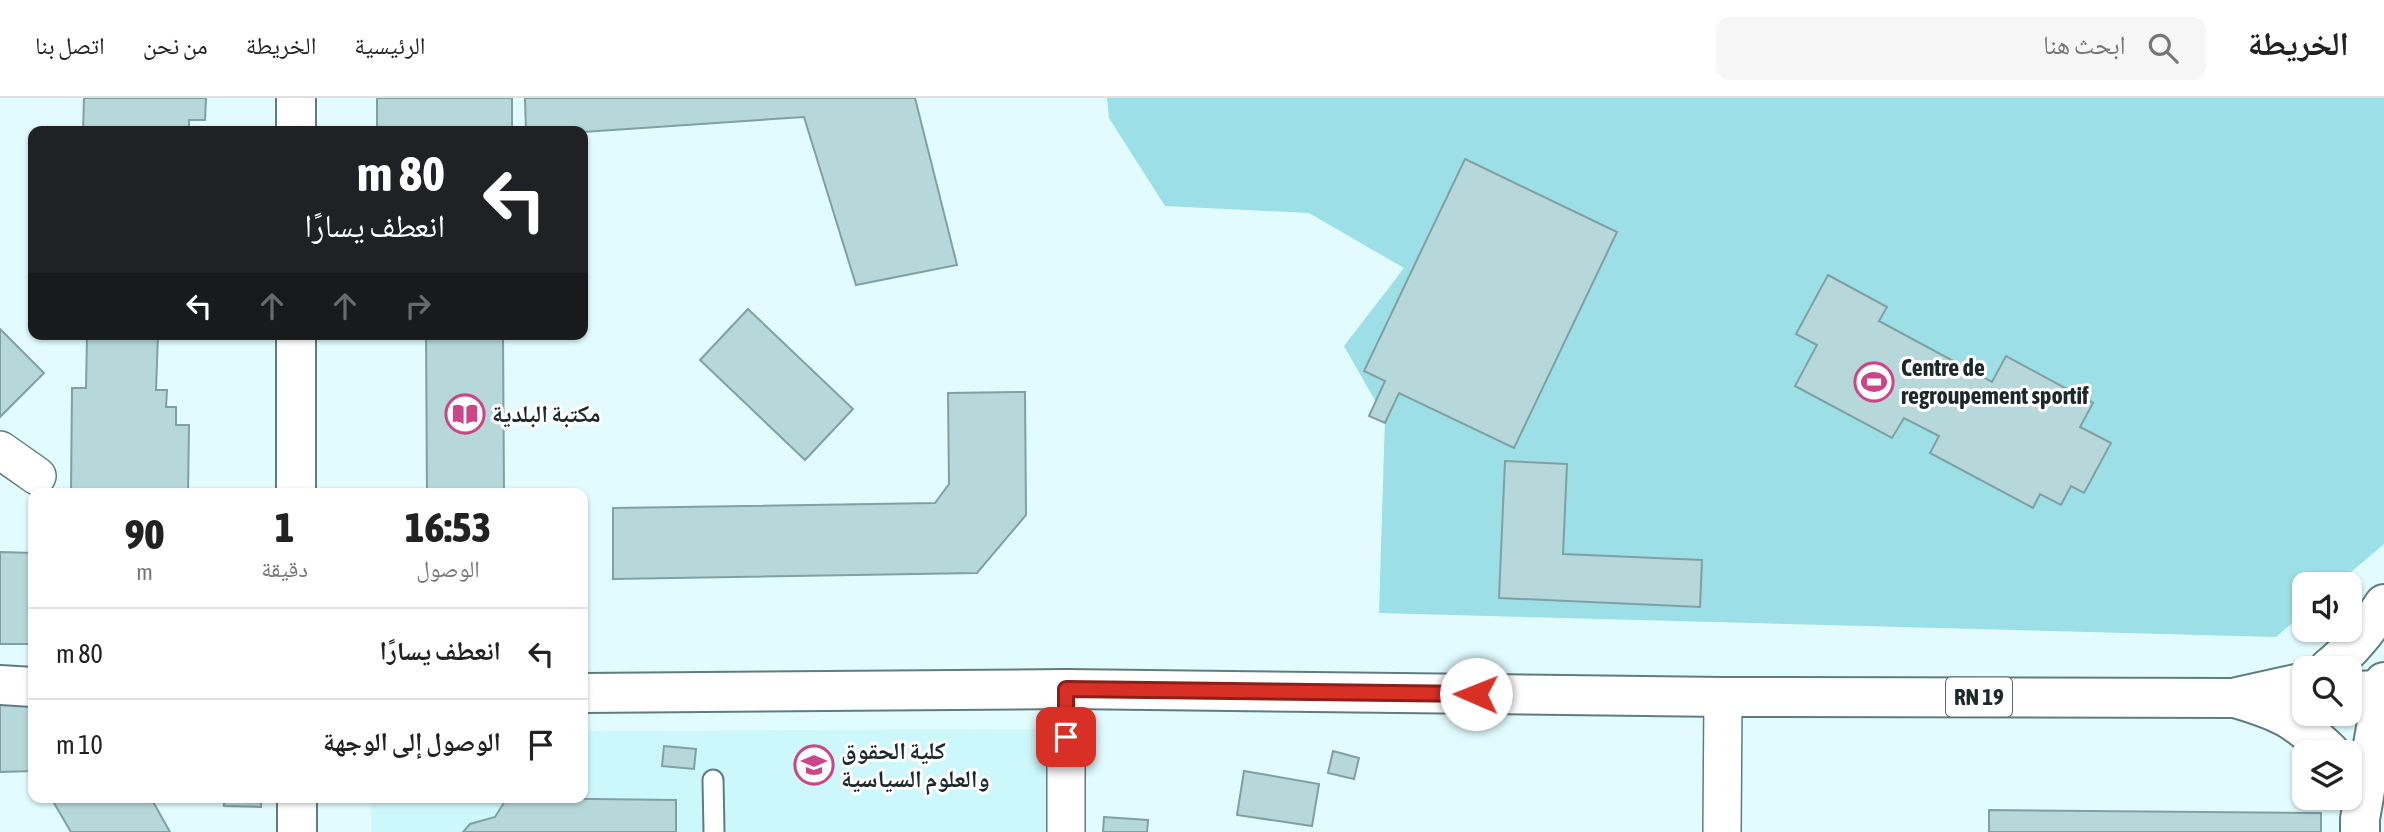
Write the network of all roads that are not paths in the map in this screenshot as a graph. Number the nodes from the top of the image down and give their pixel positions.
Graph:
1 (296, 98) edge
2 (296, 126) edge
3 (296, 340) edge
4 (0, 450) edge
5 (37, 476) dead end
6 (296, 488) edge
7 (2384, 604) edge
8 (2344, 656) edge
9 (0, 685) edge
10 (2292, 685) edge
11 (28, 687) edge
12 (2375, 688) edge
13 (1066, 689) junction
14 (588, 693) edge
15 (2292, 695) edge
16 (1723, 696) junction
17 (2235, 698) junction
18 (2318, 740) edge
19 (713, 779) dead end
20 (297, 803) edge
21 (2357, 813) edge
22 (297, 832) edge
23 (714, 832) edge
24 (1066, 832) edge
25 (1722, 832) edge

1 - 2 main road
3 - 6 main road
4 - 5 street
7 - 8 main road
9 - 11 main road
10 - 17 main road
12 - 21 main road
13 - 14 main road, RN 19
13 - 16 main road, RN 19
13 - 24 street
15 - 17 main road, RN 19
16 - 17 main road, RN 19
16 - 25 street
17 - 18 main road
19 - 23 lane
20 - 22 main road

